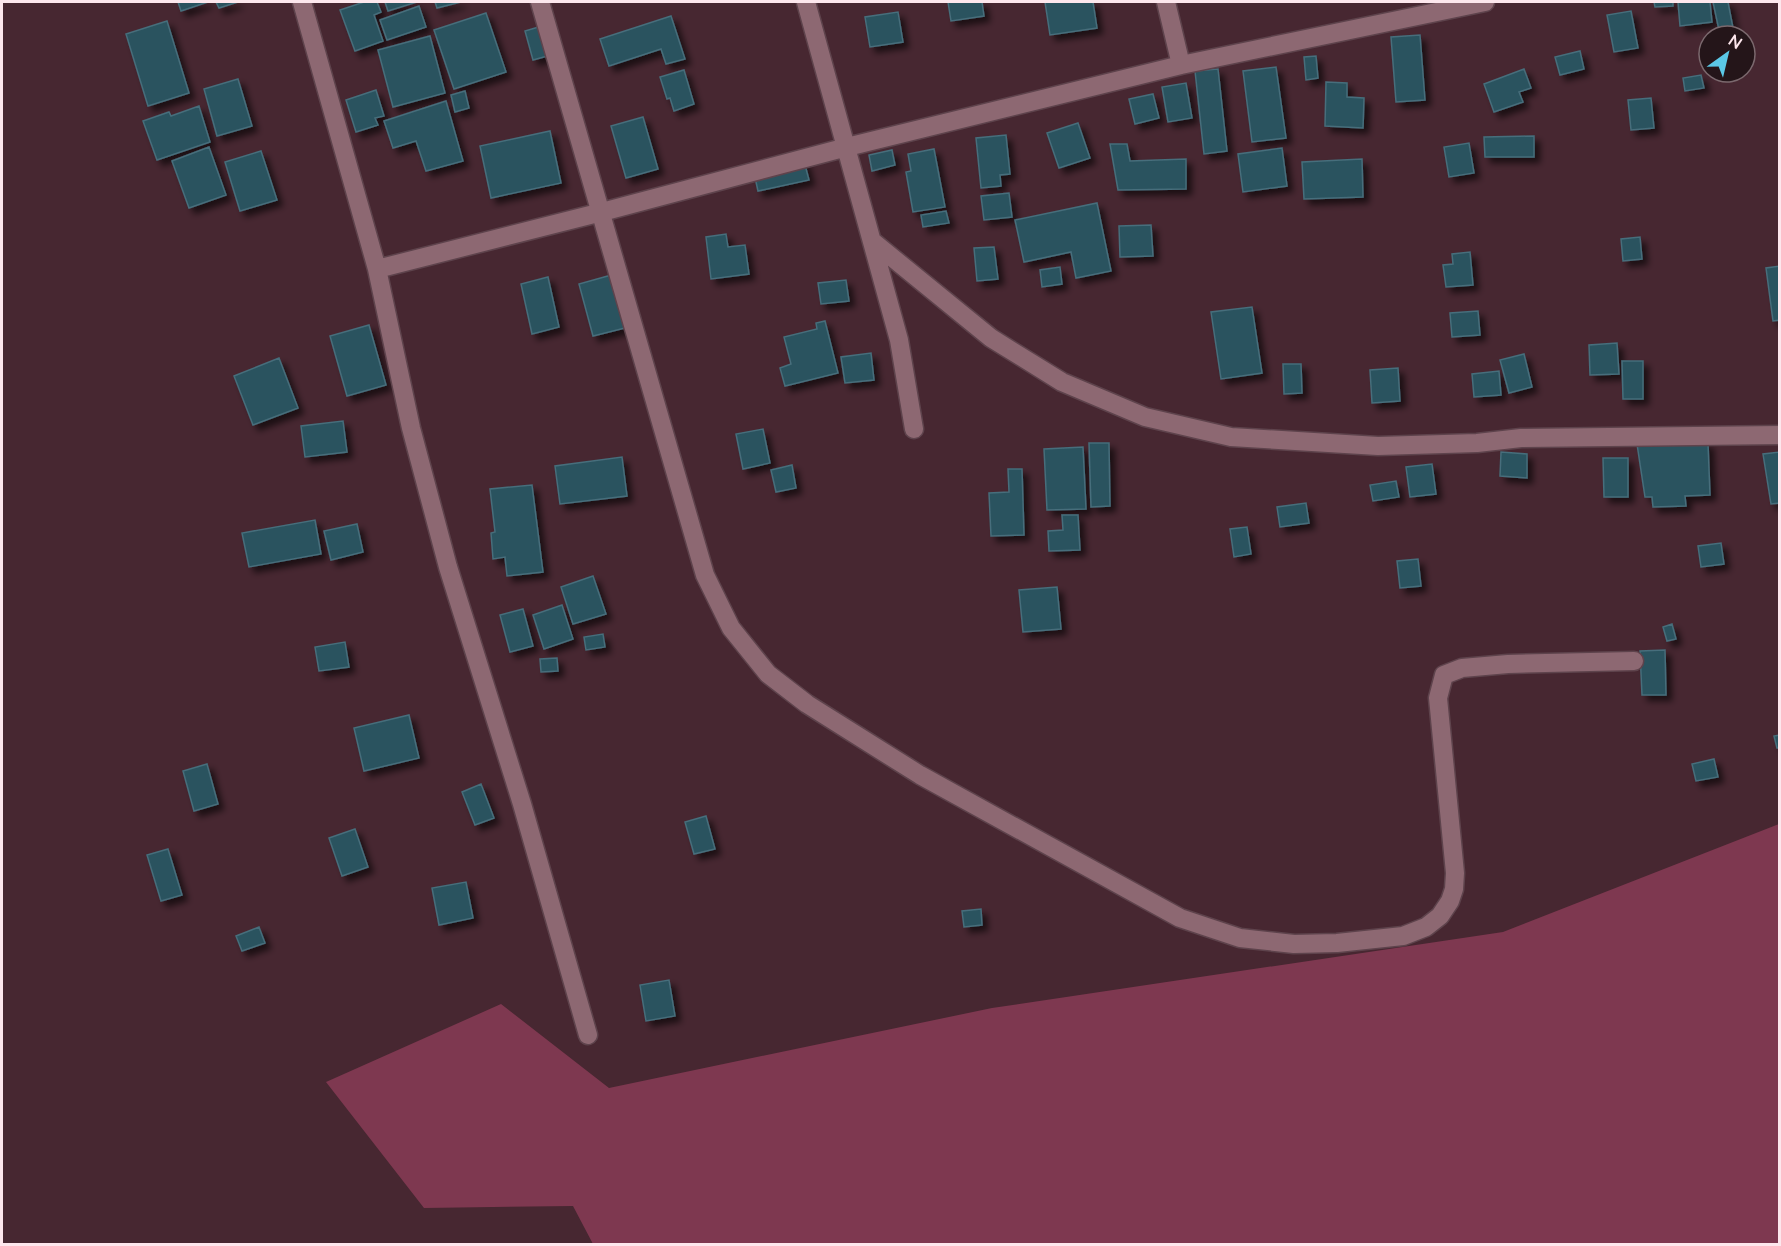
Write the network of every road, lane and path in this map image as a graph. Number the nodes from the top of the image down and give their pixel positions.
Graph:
1 (302, 2) edge
2 (540, 2) edge
3 (806, 2) edge
4 (1166, 2) edge
5 (1485, 2) edge
6 (1181, 65) junction
7 (847, 147) junction
8 (602, 212) junction
9 (872, 241) junction
10 (377, 269) junction
11 (914, 429) dead end
12 (1779, 435) edge
13 (1634, 661) dead end
14 (588, 1035) dead end

1 - 10 street
2 - 8 street
3 - 7 street
4 - 6 street
5 - 6 street
6 - 7 street
7 - 8 street
7 - 9 street
8 - 10 street
8 - 13 street
9 - 11 street
9 - 12 street
10 - 14 street

